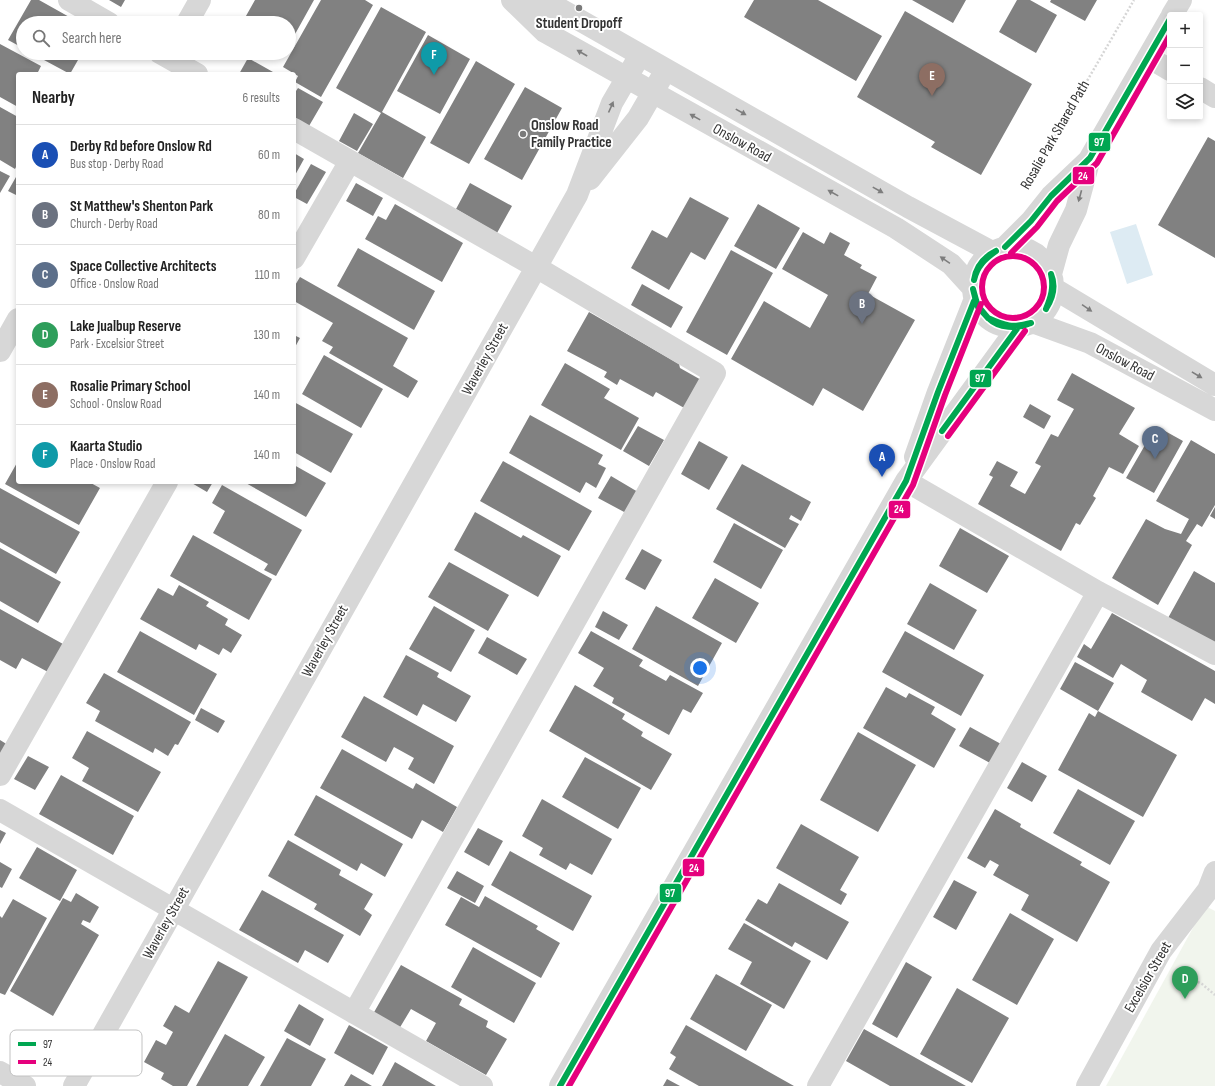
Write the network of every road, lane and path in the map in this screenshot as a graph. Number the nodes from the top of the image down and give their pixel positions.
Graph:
1 (70, 0) edge
2 (200, 0) edge
3 (512, 0) edge
4 (520, 0) edge
5 (1134, 0) edge
6 (1181, 0) edge
7 (1174, 12) edge
8 (97, 16) edge
9 (191, 16) edge
10 (1167, 24) edge
11 (640, 55) junction
12 (1148, 57) junction
13 (166, 60) edge
14 (1167, 68) edge
15 (666, 70) junction
16 (193, 72) edge
17 (626, 78) junction
18 (1203, 90) edge
19 (652, 93) junction
20 (1215, 96) edge
21 (296, 130) edge
22 (1090, 158) junction
23 (350, 161) junction
24 (1032, 176) dead end
25 (577, 195) junction
26 (998, 250) junction
27 (296, 255) edge
28 (536, 267) junction
29 (1052, 280) junction
30 (973, 294) junction
31 (16, 323) edge
32 (1026, 324) junction
33 (0, 351) edge
34 (1215, 385) edge
35 (1215, 410) edge
36 (906, 480) junction
37 (166, 484) edge
38 (1098, 592) junction
39 (1215, 654) edge
40 (0, 774) edge
41 (0, 810) edge
42 (1213, 885) edge
43 (174, 909) junction
44 (1175, 971) dead end
45 (1215, 994) edge
46 (354, 1013) junction
47 (106, 1030) edge
48 (0, 1072) edge
49 (80, 1076) edge
50 (24, 1086) edge
51 (74, 1086) edge
52 (482, 1086) edge
53 (560, 1086) edge
54 (818, 1086) edge
55 (1087, 1086) edge

1 - 8 street
2 - 9 street
17 -> 3 street, Onslow Road
4 - 11 street, Onslow Road
5 - 24 path, Rosalie Park Shared Path
6 - 7 street
10 - 12 street
11 - 15 street, Onslow Road
11 - 17 street, Waverley Street
12 - 14 street
12 - 22 street
13 - 16 street
15 - 19 street, Waverley Street
15 -> 26 street, Onslow Road
17 - 19 street, Onslow Road
25 -> 17 street, Waverley Street
18 - 20 street
19 - 25 street, Waverley Street
30 -> 19 street, Onslow Road
21 - 23 street
22 - 26 street
22 -> 29 street
23 - 27 street
23 - 28 street
25 - 28 street, Waverley Street
26 - 29 street
26 - 30 street
28 - 43 street, Waverley Street
28 - 46 street
29 - 32 street
29 -> 34 street, Onslow Road
30 - 32 street
30 - 36 street
31 - 33 street
32 - 35 street, Onslow Road
32 - 36 street
36 - 38 street
36 - 53 street
37 - 40 street
38 - 39 street
38 - 54 street
41 - 43 street
42 - 55 street, Excelsior Street
43 - 46 street
43 - 47 street, Waverley Street
44 - 45 path
46 - 52 street
48 - 50 street
49 - 51 street, Waverley Street

